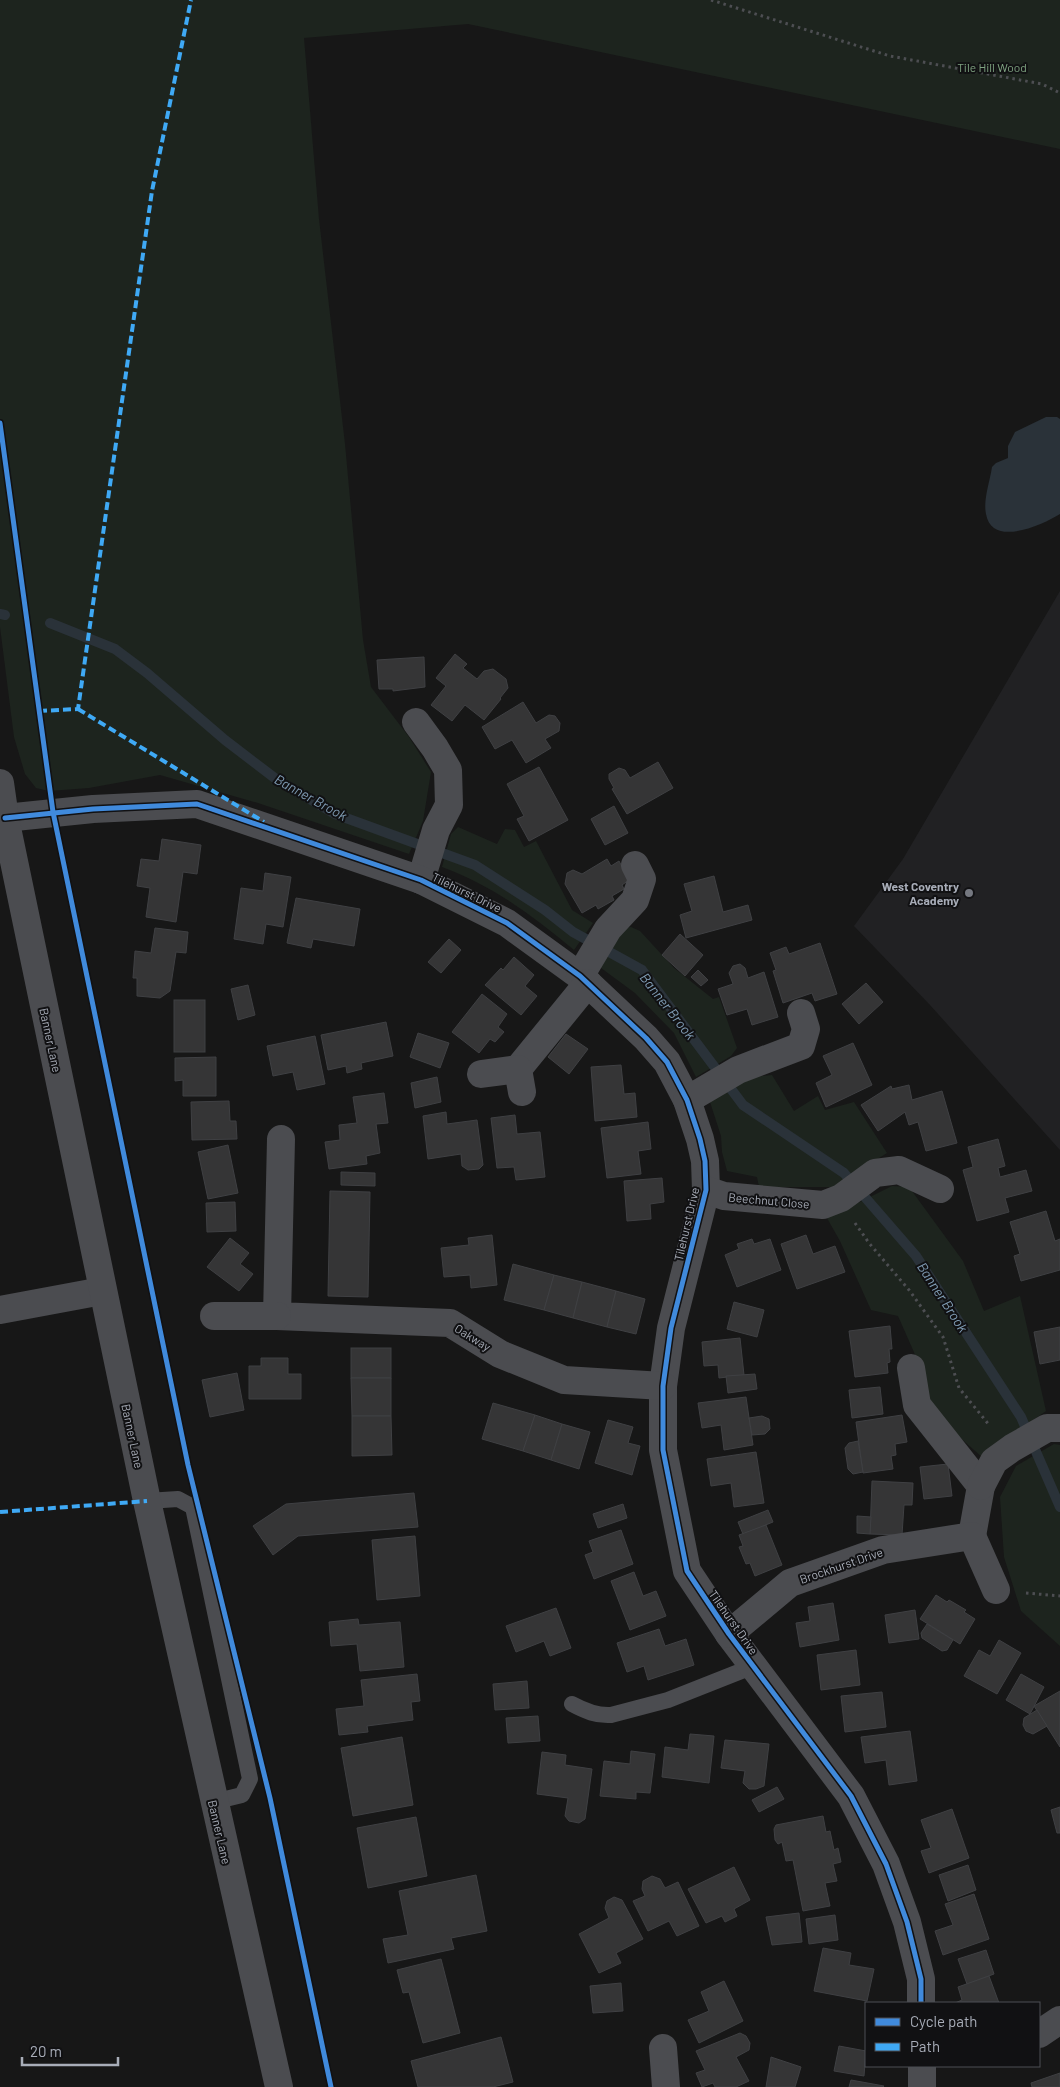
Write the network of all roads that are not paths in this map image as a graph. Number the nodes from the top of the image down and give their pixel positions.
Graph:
1 (416, 722) dead end
2 (0, 783) edge
3 (5, 818) junction
4 (635, 865) dead end
5 (424, 870) junction
6 (585, 974) junction
7 (802, 1013) dead end
8 (481, 1074) dead end
9 (696, 1095) junction
10 (281, 1139) dead end
11 (940, 1189) dead end
12 (706, 1190) junction
13 (102, 1291) junction
14 (0, 1310) edge
15 (214, 1316) dead end
16 (277, 1316) junction
17 (910, 1368) dead end
18 (663, 1386) junction
19 (1054, 1428) edge
20 (981, 1486) junction
21 (147, 1501) junction
22 (972, 1536) junction
23 (996, 1590) dead end
24 (729, 1634) junction
25 (754, 1666) junction
26 (572, 1704) dead end
27 (213, 1802) junction
28 (921, 2002) edge
29 (1060, 2020) edge
30 (1040, 2033) edge
31 (663, 2048) dead end
32 (922, 2067) edge
33 (279, 2087) edge
34 (666, 2087) edge
35 (922, 2087) edge

1 - 5 street, Tilehurst Drive
2 - 3 street, Banner Lane
3 - 5 street, Tilehurst Drive
3 - 13 street, Banner Lane
4 - 6 street
5 - 6 street, Tilehurst Drive
6 - 8 street
6 - 9 street, Tilehurst Drive
7 - 9 street
9 - 12 street, Tilehurst Drive
10 - 16 street
11 - 12 street, Beechnut Close
12 - 18 street, Tilehurst Drive
13 - 14 street
13 - 21 street, Banner Lane
15 - 16 street, Oakway
16 - 18 street, Oakway
17 - 20 street
18 - 24 street, Tilehurst Drive
19 - 20 street
20 - 22 street
21 - 27 street, Banner Lane
21 - 27 lane
22 - 23 street
22 - 24 street, Brockhurst Drive
24 - 25 street, Tilehurst Drive
25 - 26 lane
25 - 28 street, Tilehurst Drive
27 - 33 street, Banner Lane
29 - 30 street
31 - 34 street
32 - 35 street

